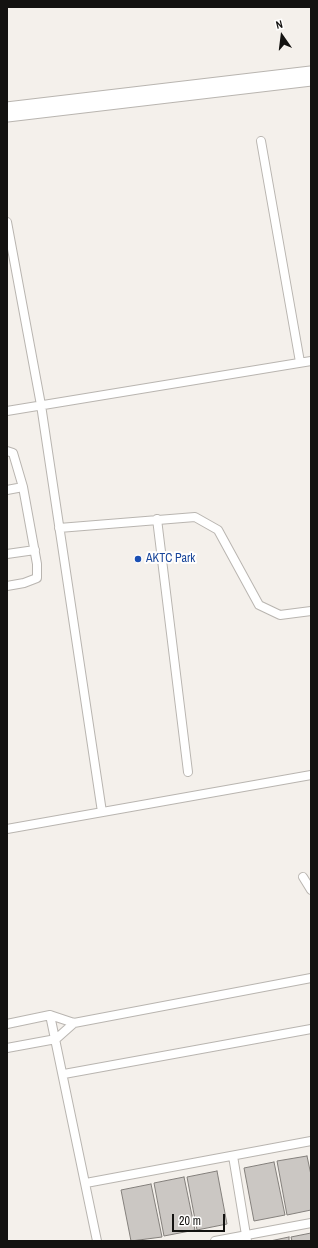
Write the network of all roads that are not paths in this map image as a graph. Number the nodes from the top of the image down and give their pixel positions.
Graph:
1 (311, 76) edge
2 (7, 112) edge
3 (261, 141) dead end
4 (7, 222) edge
5 (311, 361) edge
6 (300, 362) junction
7 (41, 406) junction
8 (7, 411) edge
9 (7, 451) edge
10 (23, 487) junction
11 (7, 490) edge
12 (158, 519) junction
13 (60, 528) junction
14 (35, 550) junction
15 (7, 554) edge
16 (7, 586) edge
17 (311, 611) edge
18 (188, 772) dead end
19 (311, 775) edge
20 (102, 812) junction
21 (7, 829) edge
22 (303, 877) dead end
23 (311, 890) edge
24 (311, 978) edge
25 (50, 1015) junction
26 (74, 1023) junction
27 (7, 1024) edge
28 (311, 1029) edge
29 (56, 1039) junction
30 (7, 1048) edge
31 (64, 1074) junction
32 (311, 1141) edge
33 (233, 1156) junction
34 (86, 1183) junction
35 (311, 1223) edge
36 (246, 1238) edge
37 (97, 1241) edge
38 (215, 1241) edge

1 - 2 street
3 - 6 lane
4 - 7 lane
5 - 6 lane
6 - 7 lane
7 - 8 lane
7 - 13 lane
9 - 10 lane
10 - 11 lane
10 - 14 lane
12 - 13 lane
12 - 17 lane
12 - 18 lane
13 - 20 lane
14 - 15 lane
14 - 16 lane
19 - 20 lane
20 - 21 lane
22 - 23 lane
24 - 26 lane
25 - 26 lane
25 - 27 lane
25 - 29 lane
26 - 29 lane
28 - 31 lane
29 - 30 lane
29 - 31 lane
31 - 34 lane
32 - 33 lane
33 - 34 lane
33 - 36 lane
34 - 37 lane
35 - 36 lane
36 - 38 lane

